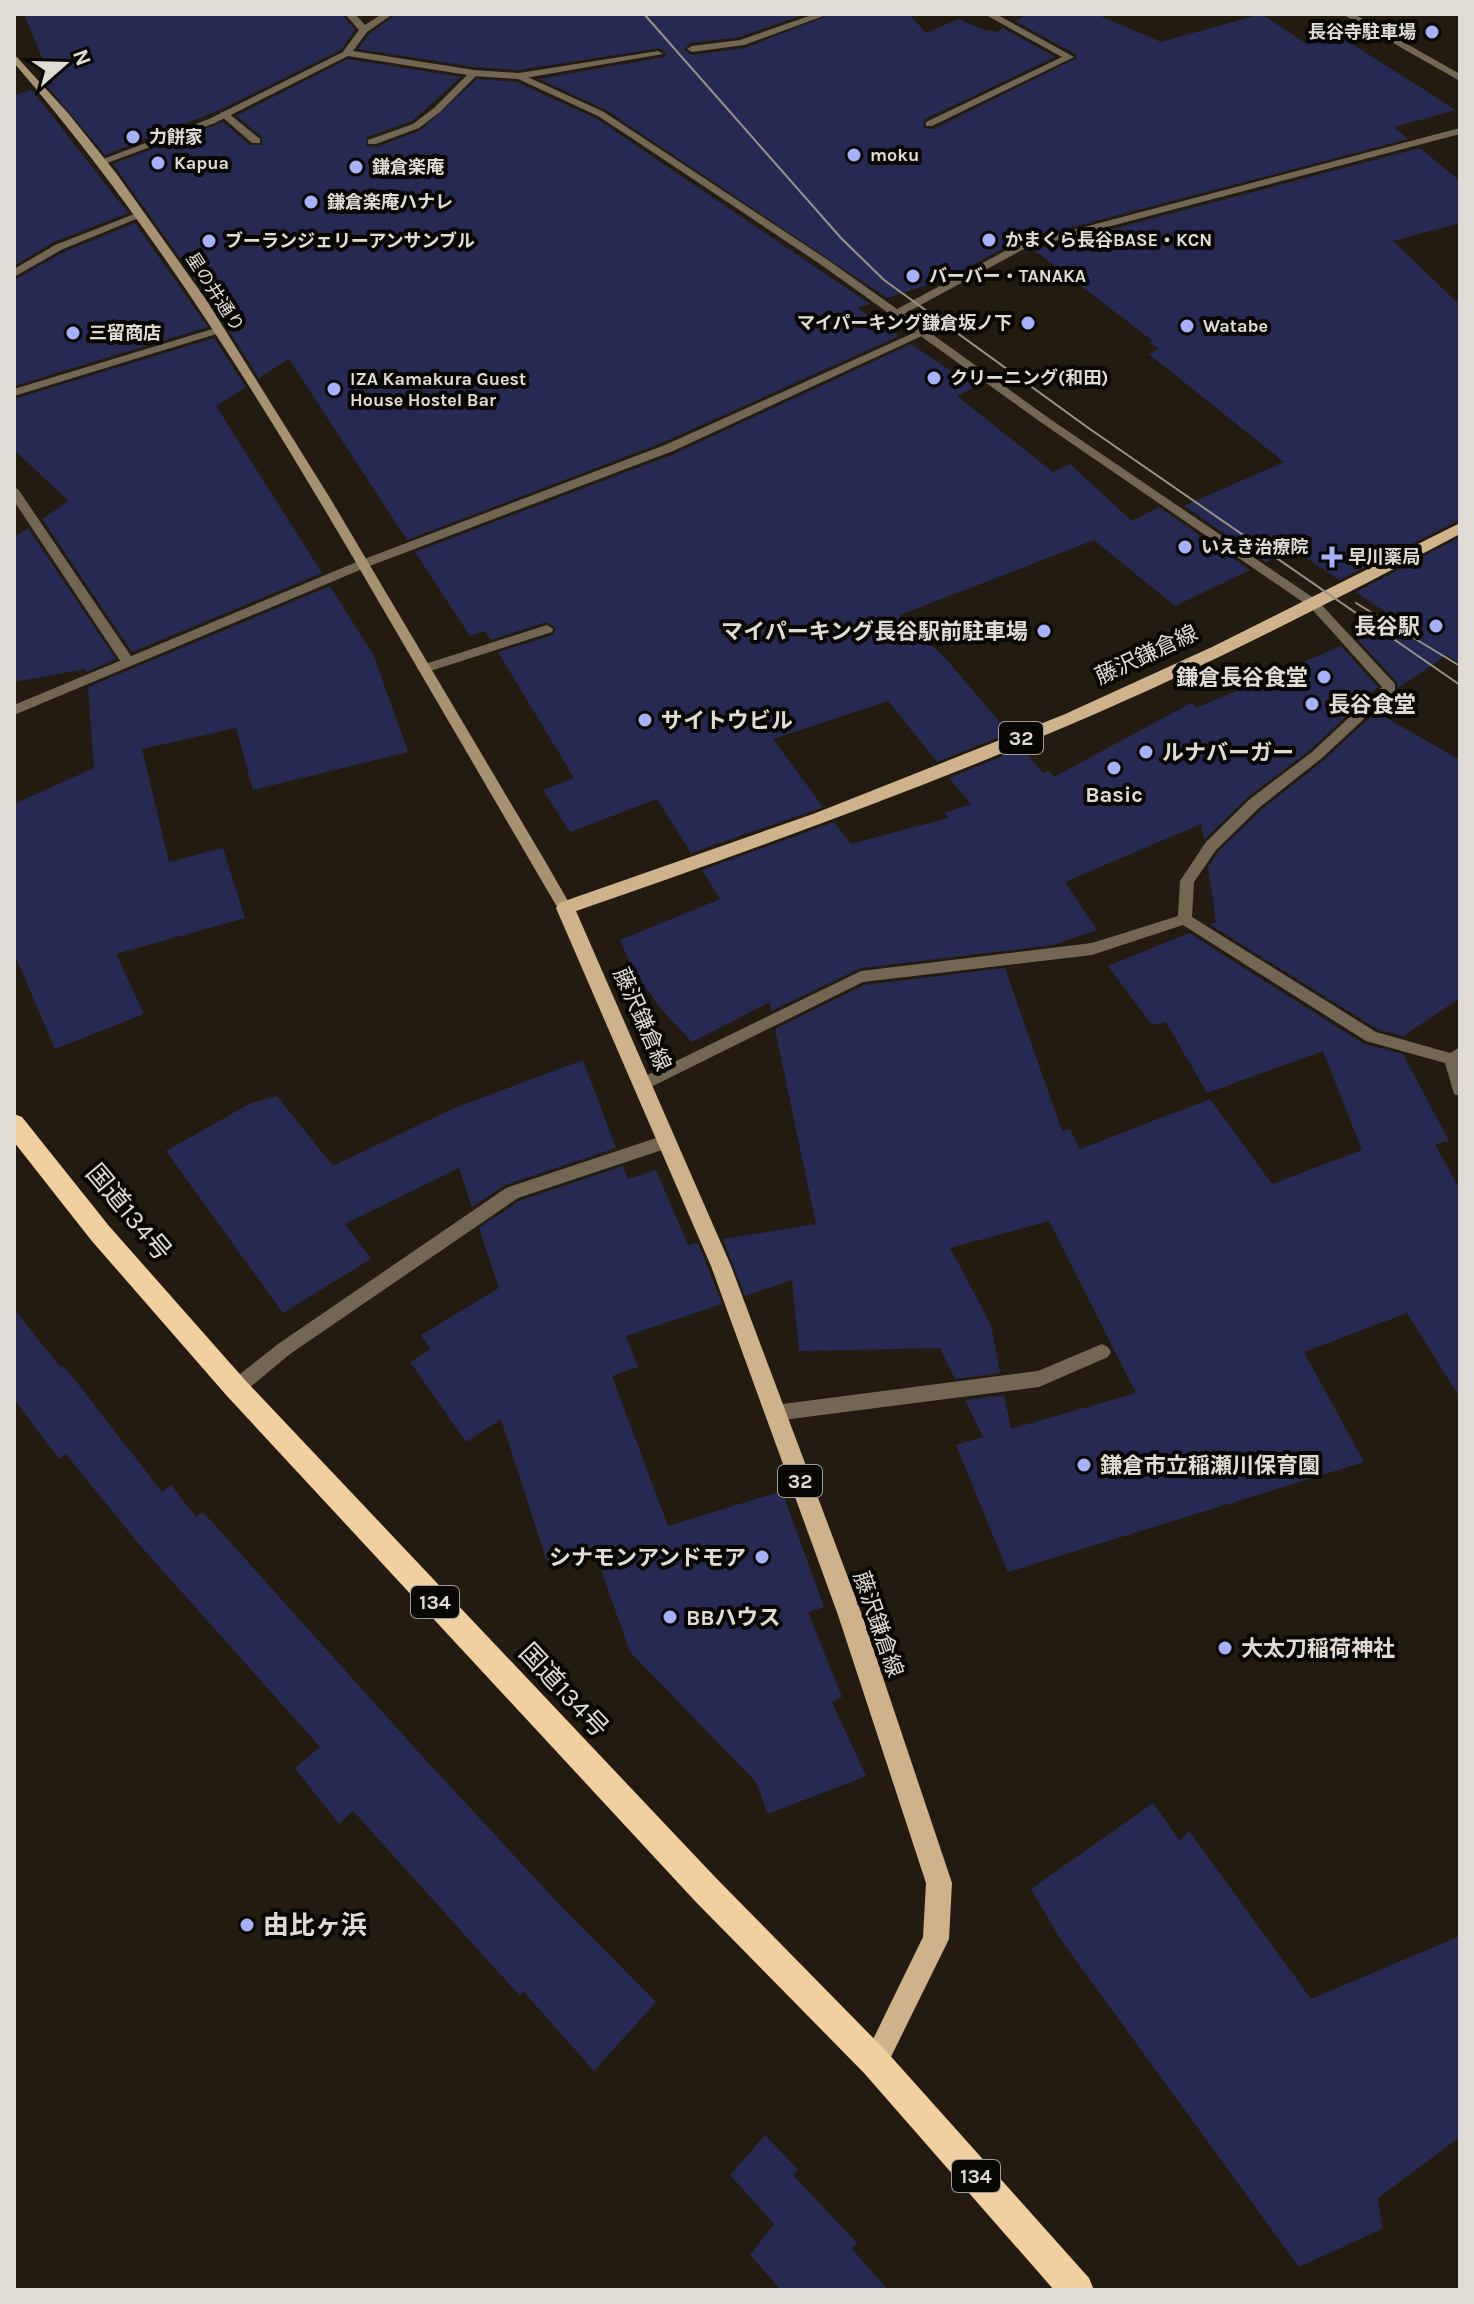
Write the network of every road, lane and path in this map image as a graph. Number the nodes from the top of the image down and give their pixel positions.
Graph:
1 (350, 14) edge
2 (388, 14) edge
3 (824, 14) edge
4 (989, 14) edge
5 (1347, 14) edge
6 (364, 30) junction
7 (692, 49) dead end
8 (347, 53) junction
9 (658, 54) dead end
10 (15, 59) edge
11 (474, 73) junction
12 (519, 76) junction
13 (1460, 78) edge
14 (224, 114) junction
15 (929, 124) dead end
16 (1460, 131) edge
17 (256, 141) dead end
18 (372, 142) dead end
19 (103, 161) junction
20 (141, 215) junction
21 (14, 274) edge
22 (896, 314) junction
23 (219, 330) junction
24 (920, 333) junction
25 (14, 393) edge
26 (14, 492) edge
27 (1460, 528) edge
28 (363, 564) junction
29 (1314, 604) junction
30 (547, 629) dead end
31 (128, 662) junction
32 (424, 669) junction
33 (14, 710) edge
34 (565, 908) junction
35 (1185, 919) junction
36 (1456, 1056) edge
37 (643, 1084) junction
38 (1460, 1090) edge
39 (14, 1124) edge
40 (668, 1141) junction
41 (1102, 1352) dead end
42 (236, 1388) junction
43 (775, 1413) junction
44 (875, 2062) junction
45 (1077, 2290) edge

1 - 6 street
2 - 6 street
3 - 7 street
4 - 15 street
5 - 13 street
6 - 8 street
8 - 11 street
8 - 14 street
9 - 12 street
10 - 19 street, 星の井通り
11 - 12 street
11 - 18 street
12 - 22 street
14 - 17 street
14 - 19 street
16 - 22 street
19 - 20 street, 星の井通り
20 - 21 street
20 - 23 street, 星の井通り
22 - 24 street
23 - 25 street
23 - 28 street, 星の井通り
24 - 28 street
24 - 29 street
26 - 31 street
27 - 29 main road, 藤沢鎌倉線 / 32
28 - 31 street
28 - 32 street, 星の井通り
29 - 34 main road, 藤沢鎌倉線 / 32
29 - 35 street
30 - 32 street
31 - 33 street
32 - 34 street, 星の井通り
34 - 37 main road, 藤沢鎌倉線 / 32
35 - 36 street
35 - 37 street
36 - 38 street
37 - 40 main road, 藤沢鎌倉線 / 32
39 - 42 highway, 国道134号 / 134
40 - 42 street
40 - 43 main road, 藤沢鎌倉線 / 32
41 - 43 street
42 - 44 highway, 国道134号 / 134
43 - 44 main road, 藤沢鎌倉線 / 32
44 - 45 highway, 国道134号 / 134

